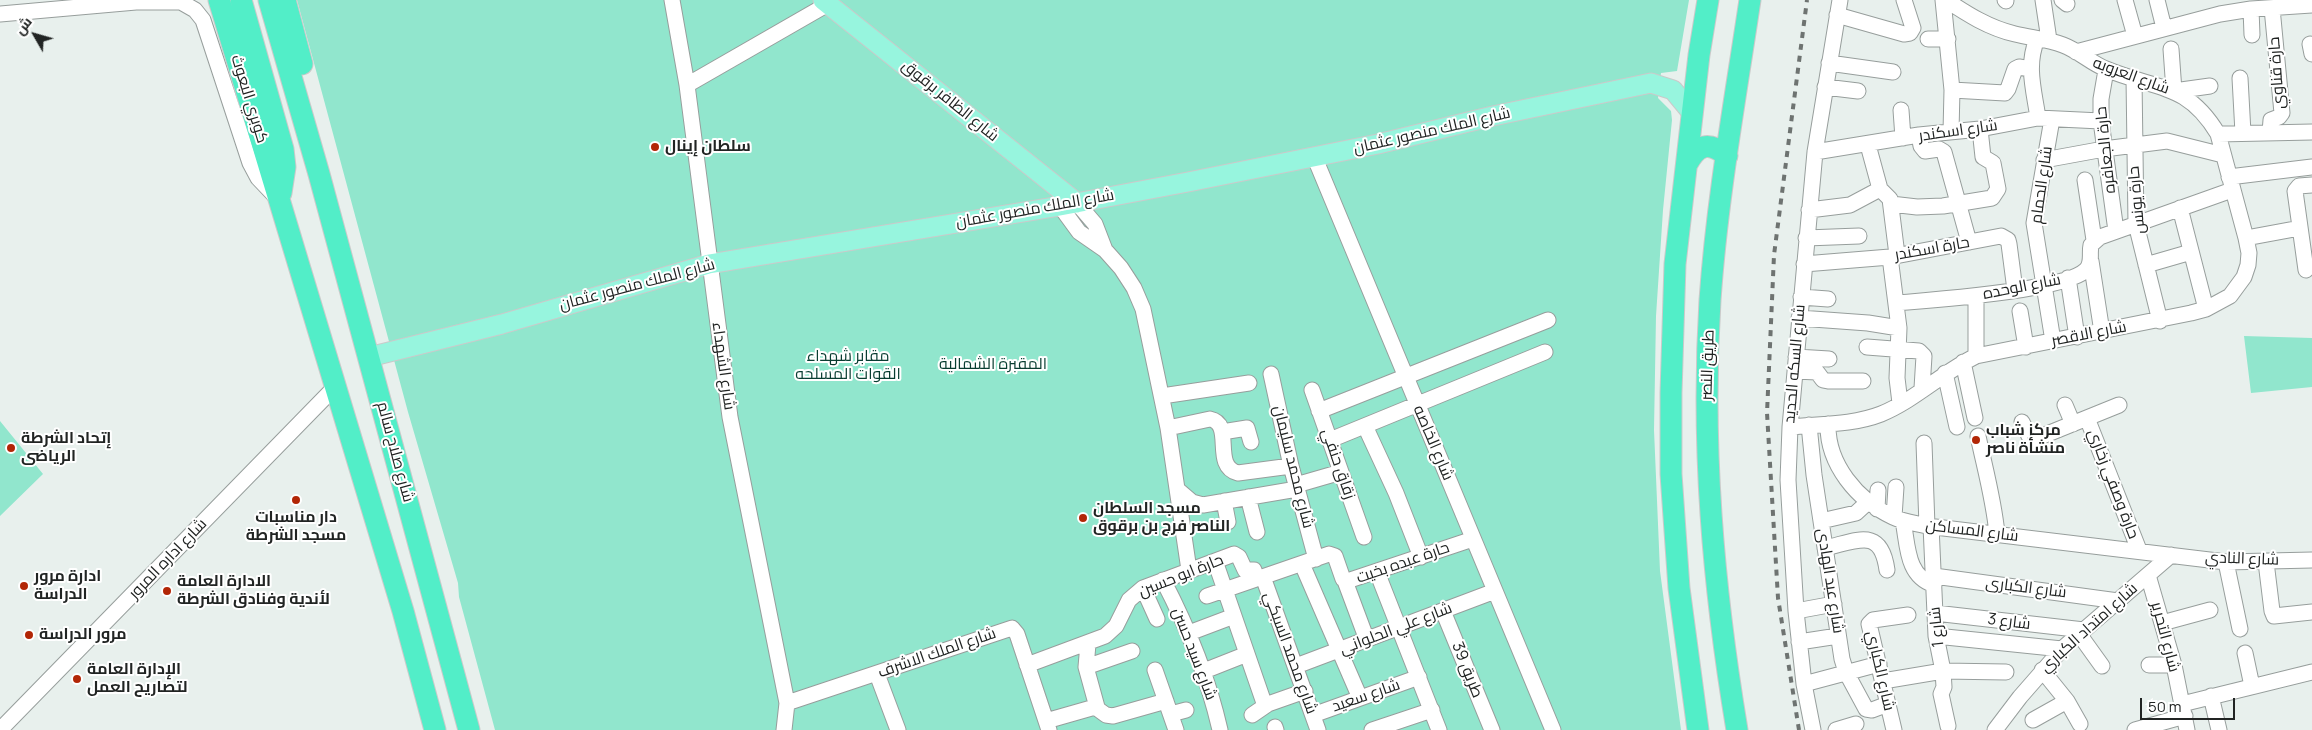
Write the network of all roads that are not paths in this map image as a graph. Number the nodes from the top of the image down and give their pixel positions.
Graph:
1 (219, 0) edge
2 (241, 0) edge
3 (269, 0) edge
4 (285, 0) edge
5 (672, 0) edge
6 (1708, 0) edge
7 (1750, 0) edge
8 (1904, 0) edge
9 (1945, 0) edge
10 (2043, 0) edge
11 (2125, 0) edge
12 (2157, 0) edge
13 (826, 2) edge
14 (2312, 5) edge
15 (1839, 8) edge
16 (2272, 8) junction
17 (2252, 9) junction
18 (0, 14) edge
19 (2164, 28) junction
20 (2252, 35) dead end
21 (2135, 36) junction
22 (1928, 39) dead end
23 (1948, 39) junction
24 (2043, 40) junction
25 (2171, 49) dead end
26 (2076, 52) junction
27 (1830, 63) junction
28 (2031, 70) junction
29 (2106, 70) junction
30 (1893, 72) dead end
31 (2134, 78) junction
32 (2240, 78) dead end
33 (687, 85) junction
34 (2210, 86) dead end
35 (1825, 87) junction
36 (1952, 90) junction
37 (2174, 90) junction
38 (1858, 91) dead end
39 (1902, 110) dead end
40 (1692, 114) junction
41 (2045, 118) junction
42 (2101, 121) junction
43 (1980, 129) junction
44 (1951, 132) junction
45 (2270, 132) junction
46 (2312, 132) edge
47 (2242, 133) junction
48 (2218, 134) junction
49 (1919, 135) junction
50 (1903, 138) junction
51 (1868, 145) junction
52 (2133, 145) junction
53 (2104, 149) junction
54 (1815, 152) junction
55 (2223, 155) junction
56 (1314, 156) junction
57 (1727, 156) junction
58 (2044, 160) junction
59 (1687, 164) junction
60 (2312, 168) edge
61 (319, 174) junction
62 (2085, 180) dead end
63 (2230, 183) junction
64 (2312, 185) edge
65 (1880, 189) junction
66 (279, 199) junction
67 (1891, 204) junction
68 (1958, 204) junction
69 (1069, 205) junction
70 (2180, 208) junction
71 (1809, 210) junction
72 (2136, 224) junction
73 (2300, 228) junction
74 (2116, 232) junction
75 (1859, 236) dead end
76 (1806, 238) junction
77 (2246, 238) junction
78 (2094, 240) junction
79 (1969, 242) junction
80 (2191, 252) junction
81 (1893, 256) junction
82 (2091, 261) junction
83 (709, 264) junction
84 (1804, 264) junction
85 (2146, 265) junction
86 (2306, 270) dead end
87 (2068, 278) junction
88 (2043, 286) junction
89 (2015, 290) junction
90 (1976, 296) junction
91 (1801, 297) junction
92 (1828, 299) dead end
93 (1897, 303) junction
94 (2206, 309) junction
95 (2020, 311) dead end
96 (1799, 318) junction
97 (1548, 320) dead end
98 (2160, 321) junction
99 (1899, 328) junction
100 (2102, 332) junction
101 (2077, 337) junction
102 (2053, 341) junction
103 (2026, 346) junction
104 (1867, 347) dead end
105 (1898, 349) junction
106 (1545, 352) dead end
107 (369, 357) junction
108 (1829, 359) dead end
109 (1970, 359) junction
110 (1795, 364) junction
111 (1945, 373) junction
112 (1271, 374) dead end
113 (1405, 377) junction
114 (1863, 381) dead end
115 (1249, 383) dead end
116 (336, 386) junction
117 (1922, 388) junction
118 (1312, 390) dead end
119 (1162, 396) junction
120 (1417, 404) junction
121 (1900, 404) junction
122 (2065, 405) dead end
123 (2120, 405) dead end
124 (1319, 411) junction
125 (1975, 418) dead end
126 (2087, 418) junction
127 (2022, 422) dead end
128 (1828, 424) junction
129 (2072, 424) junction
130 (1809, 425) junction
131 (1365, 426) junction
132 (1790, 427) junction
133 (1957, 427) dead end
134 (1168, 428) junction
135 (1222, 432) junction
136 (1978, 436) dead end
137 (1330, 440) junction
138 (1251, 442) dead end
139 (1924, 443) dead end
140 (1291, 466) junction
141 (1341, 472) junction
142 (1814, 475) junction
143 (1788, 480) junction
144 (1896, 486) dead end
145 (1297, 487) junction
146 (1178, 490) junction
147 (1878, 490) dead end
148 (1248, 497) junction
149 (1224, 501) junction
150 (1872, 505) junction
151 (1856, 513) junction
152 (1899, 519) junction
153 (1821, 521) junction
154 (1228, 522) dead end
155 (1929, 526) junction
156 (1257, 532) dead end
157 (1997, 534) junction
158 (1364, 537) dead end
159 (1473, 539) junction
160 (1863, 540) junction
161 (1825, 548) junction
162 (2139, 550) junction
163 (2171, 555) junction
164 (1421, 557) junction
165 (2312, 560) edge
166 (1214, 561) junction
167 (1309, 562) junction
168 (2226, 562) junction
169 (2266, 562) junction
170 (1188, 570) junction
171 (1887, 570) dead end
172 (1377, 572) junction
173 (2148, 575) junction
174 (1260, 578) junction
175 (1163, 580) junction
176 (1345, 580) junction
177 (1934, 581) junction
178 (1143, 588) junction
179 (1224, 590) junction
180 (1495, 591) junction
181 (1207, 596) dead end
182 (2118, 600) junction
183 (1834, 604) junction
184 (2210, 610) dead end
185 (1443, 611) junction
186 (1796, 611) junction
187 (2312, 612) edge
188 (1935, 613) junction
189 (1908, 615) dead end
190 (1234, 616) junction
191 (1157, 620) dead end
192 (2162, 623) junction
193 (1398, 628) junction
194 (2240, 629) dead end
195 (2081, 632) junction
196 (1189, 633) junction
197 (1838, 636) junction
198 (1936, 636) junction
199 (1367, 640) junction
200 (1799, 642) junction
201 (1088, 644) junction
202 (2062, 649) junction
203 (1339, 650) junction
204 (1132, 651) dead end
205 (2245, 653) dead end
206 (1247, 654) junction
207 (1879, 664) junction
208 (1027, 665) junction
209 (2150, 665) dead end
210 (2174, 665) junction
211 (1296, 666) junction
212 (2102, 666) dead end
213 (1086, 667) junction
214 (1155, 670) dead end
215 (2042, 670) junction
216 (1204, 671) junction
217 (1943, 671) junction
218 (1846, 672) junction
219 (2006, 672) dead end
220 (2312, 672) edge
221 (877, 674) junction
222 (1419, 678) junction
223 (1883, 681) junction
224 (1804, 684) junction
225 (2252, 686) junction
226 (1305, 691) junction
227 (2211, 696) junction
228 (1360, 698) junction
229 (2067, 701) junction
230 (787, 703) junction
231 (1268, 704) junction
232 (1888, 704) junction
233 (1096, 707) junction
234 (1168, 708) junction
235 (1186, 710) dead end
236 (1432, 710) junction
237 (1252, 715) dead end
238 (1313, 715) junction
239 (2184, 717) edge
240 (2033, 720) dead end
241 (1856, 724) dead end
242 (2080, 724) dead end
243 (1047, 726) edge
244 (1948, 726) dead end
245 (0, 730) edge
246 (435, 730) edge
247 (469, 730) edge
248 (784, 730) edge
249 (898, 730) edge
250 (1176, 730) edge
251 (1220, 730) edge
252 (1318, 730) edge
253 (1372, 730) edge
254 (1440, 730) edge
255 (1492, 730) edge
256 (1553, 730) edge
257 (1698, 730) edge
258 (1738, 730) edge
259 (1813, 730) edge
260 (1836, 730) edge
261 (1894, 730) edge
262 (1995, 730) edge
263 (2135, 730) edge
264 (2219, 730) edge

1 - 66 highway, كوبري البعوث
2 - 66 highway
3 - 61 highway
4 - 61 highway
5 - 33 street, شارع الشهداء
6 - 40 highway
7 - 57 highway, طريق النصر
8 - 15 street
9 - 23 street
9 - 24 street, شارع العروبه
10 - 24 street
11 - 21 street
12 - 19 street
13 - 33 street
13 - 69 main road, شارع الظافر برقوق
14 - 16 street
15 - 27 street, شارع السكه الحديد
16 - 17 street
16 - 45 street, حارة قناوي
17 - 19 street
17 - 20 street
18 - 66 street
19 - 21 street
21 - 26 street
22 - 23 street
23 - 36 street
24 - 26 street, شارع العروبه
24 - 28 street, شارع الحمام
25 - 37 street
26 - 29 street, شارع العروبه
27 - 30 street
27 - 35 street, شارع السكه الحديد
28 - 36 street
28 - 41 street, شارع الحمام
29 - 31 street, شارع العروبه
29 - 42 street, حارة الجعافره
31 - 37 street, شارع العروبه
31 - 52 street, حارة يونس
32 - 47 street
33 - 83 street, شارع الشهداء
34 - 37 street
35 - 38 street
35 - 54 street, شارع السكه الحديد
36 - 44 street
37 - 48 street, شارع العروبه
39 - 50 street
40 - 56 main road, شارع الملك منصور عثمان
40 - 59 highway
41 - 42 street, شارع اسكندر
41 - 43 street, شارع اسكندر
41 - 58 street, شارع الحمام
42 - 53 street, حارة الجعافره
43 - 44 street, شارع اسكندر
43 - 68 street
44 - 49 street, شارع اسكندر
45 - 46 street
45 - 47 street
47 - 48 street
48 - 55 street, شارع الاقصر
49 - 50 street, شارع اسكندر
49 - 68 street
50 - 51 street, شارع اسكندر
51 - 54 street, شارع اسكندر
51 - 65 street
52 - 53 street
52 - 55 street
52 - 72 street, حارة يونس
53 - 58 street
53 - 74 street, حارة الجعافره
54 - 71 street, شارع السكه الحديد
55 - 63 street, شارع الاقصر
56 - 69 main road, شارع الملك منصور عثمان
56 - 113 street, شارع الخاصه
57 - 59 highway
57 - 258 highway, طريق النصر
58 - 88 street, شارع الحمام
59 - 257 highway
60 - 63 street
61 - 107 highway, شارع صلاح سالم
62 - 78 street
63 - 70 street
63 - 77 street, شارع الاقصر
64 - 73 street
65 - 67 street
65 - 71 street
66 - 116 highway
67 - 68 street
67 - 81 street
68 - 79 street
69 - 83 main road, شارع الملك منصور عثمان
69 - 119 street
70 - 72 street
70 - 80 street
71 - 76 street, شارع السكه الحديد
72 - 74 street
72 - 85 street, حارة يونس
73 - 77 street
73 - 86 street
74 - 78 street
75 - 76 street
76 - 84 street, شارع السكه الحديد
77 - 94 street, شارع الاقصر
78 - 82 street
79 - 81 street, حارة اسكندر
79 - 89 street, حارة اسكندر
80 - 85 street
80 - 94 street
81 - 84 street, حارة اسكندر
81 - 93 street
82 - 87 street, شارع الوحده
82 - 100 street
83 - 107 main road, شارع الملك منصور عثمان
83 - 230 street, شارع الشهداء
84 - 91 street, شارع السكه الحديد
85 - 98 street, حارة يونس
87 - 88 street, شارع الوحده
87 - 101 street
88 - 89 street, شارع الوحده
88 - 102 street, شارع الحمام
89 - 90 street, شارع الوحده
90 - 93 street, شارع الوحده
90 - 109 street
91 - 92 street
91 - 96 street, شارع السكه الحديد
93 - 99 street
94 - 98 street, شارع الاقصر
95 - 103 street
96 - 99 street
96 - 110 street, شارع السكه الحديد
97 - 113 street
98 - 100 street, شارع الاقصر
99 - 105 street
100 - 101 street, شارع الاقصر
101 - 102 street, شارع الاقصر
102 - 103 street, شارع الاقصر
103 - 109 street, شارع الاقصر
104 - 105 street
105 - 117 street
105 - 121 street
106 - 120 street
107 - 247 highway, شارع صلاح سالم
108 - 110 street
109 - 111 street, شارع الاقصر
109 - 125 street
110 - 114 street
110 - 132 street, شارع السكه الحديد
111 - 117 street, شارع الاقصر
111 - 133 street
112 - 140 street, شارع محمد سليمان
113 - 120 street, شارع الخاصه
113 - 124 street
115 - 119 street
116 - 245 street, شارع اداره المرور
116 - 246 highway
117 - 121 street, شارع الاقصر
118 - 124 street, زقاق حنفي
119 - 134 street
120 - 131 street
120 - 159 street, شارع الخاصه
121 - 128 street, شارع الاقصر
122 - 129 street
123 - 126 street
124 - 137 street, زقاق حنفي
126 - 129 street
126 - 162 street, حارة وصفي زخاري
127 - 129 street
128 - 130 street, شارع الاقصر
128 - 150 street, شارع المساكن
130 - 132 street, شارع الاقصر
130 - 142 street, شارع عبد الهادى
131 - 137 street
131 - 164 street
132 - 143 street, شارع السكه الحديد
134 - 135 street
134 - 146 street
135 - 138 street
135 - 140 street
136 - 157 street
137 - 141 street, زقاق حنفي
139 - 155 street, شارع 1
140 - 145 street, شارع محمد سليمان
141 - 145 street
141 - 158 street, زقاق حنفي
142 - 143 street
142 - 153 street, شارع عبد الهادى
143 - 186 street, شارع السكه الحديد
144 - 152 street
145 - 148 street
145 - 167 street, شارع محمد سليمان
146 - 149 street
146 - 170 street
147 - 150 street
148 - 149 street
148 - 156 street
149 - 154 street
150 - 151 street
150 - 152 street, شارع المساكن
151 - 153 street
151 - 160 street
152 - 155 street, شارع المساكن
152 - 177 street
153 - 161 street, شارع عبد الهادى
155 - 157 street, شارع المساكن
155 - 177 street, شارع 1
157 - 162 street, شارع المساكن
159 - 164 street, حارة عبده بخيت
159 - 180 street, شارع الخاصه
160 - 161 street
160 - 171 street
161 - 183 street, شارع عبد الهادى
162 - 163 street, شارع المساكن
163 - 168 street, شارع النادي
163 - 173 street, شارع امتداد الكباري
164 - 172 street, حارة عبده بخيت
165 - 169 street, شارع النادي
166 - 170 street, حارة ابو حسين
166 - 174 street, حارة ابو حسين
166 - 179 street
167 - 174 street, حارة عبده بخيت
167 - 176 street, حارة عبده بخيت
167 - 203 street, شارع محمد سليمان
168 - 169 street, شارع النادي
168 - 194 street
169 - 187 street
170 - 175 street, حارة ابو حسين
172 - 176 street, حارة عبده بخيت
172 - 193 street
173 - 182 street, شارع امتداد الكباري
173 - 192 street, شارع التحرير
174 - 179 street, حارة عبده بخيت
174 - 211 street, شارع محمد السبكي
175 - 178 street, حارة ابو حسين
175 - 196 street, شارع سيد حسن
176 - 199 street
177 - 182 street, شارع الكبارى
177 - 188 street, شارع 1
178 - 191 street
178 - 201 street, حارة ابو حسين
179 - 181 street, حارة عبده بخيت
179 - 190 street
180 - 185 street, شارع علي الحلواني
180 - 256 street, شارع الخاصه
182 - 195 street, شارع امتداد الكباري
183 - 186 street
183 - 197 street, شارع عبد الهادى
184 - 192 street
185 - 193 street, شارع علي الحلواني
185 - 255 street, طريق 39
186 - 200 street, شارع السكه الحديد
188 - 195 street, شارع 3
188 - 198 street, شارع 1
189 - 207 street, شارع الكباري
190 - 196 street
190 - 206 street
192 - 210 street, شارع التحرير
193 - 199 street, شارع علي الحلواني
193 - 222 street
195 - 202 street, شارع امتداد الكباري
195 - 212 street
196 - 216 street, شارع سيد حسن
197 - 200 street
197 - 218 street, شارع عبد الهادى
198 - 202 street
198 - 217 street, شارع 1
199 - 203 street, شارع علي الحلواني
200 - 224 street, شارع السكه الحديد
201 - 208 street, حارة ابو حسين
201 - 213 street
202 - 215 street, شارع امتداد الكباري
203 - 211 street, شارع علي الحلواني
203 - 228 street, شارع محمد سليمان
204 - 213 street
205 - 225 street
206 - 216 street
206 - 231 street
207 - 218 street
207 - 223 street, شارع الكباري
208 - 221 street, شارع الملك الاشرف
208 - 243 street, شارع الملك الاشرف
209 - 210 street
210 - 239 street, شارع التحرير
211 - 226 street, شارع محمد السبكي
213 - 233 street
214 - 234 street
215 - 229 street
215 - 262 street, شارع امتداد الكباري
216 - 251 street, شارع سيد حسن
217 - 219 street
217 - 223 street
217 - 244 street, شارع 1
218 - 224 street
218 - 232 street, شارع عبد الهادى
220 - 225 street
221 - 230 street, شارع الملك الاشرف
221 - 249 street
222 - 228 street, شارع سعيد
222 - 236 street
223 - 232 street, شارع الكباري
224 - 259 street, شارع السكه الحديد
225 - 227 street
226 - 231 street
226 - 238 street, شارع محمد السبكي
227 - 239 street
227 - 264 street
228 - 238 street, شارع سعيد
229 - 240 street
229 - 242 street
230 - 248 street, شارع الشهداء
231 - 237 street
232 - 261 street, شارع الكباري
233 - 234 street
233 - 243 street
234 - 235 street
234 - 250 street
236 - 253 street
236 - 254 street
238 - 252 street, شارع محمد السبكي
239 - 263 street
241 - 260 street

